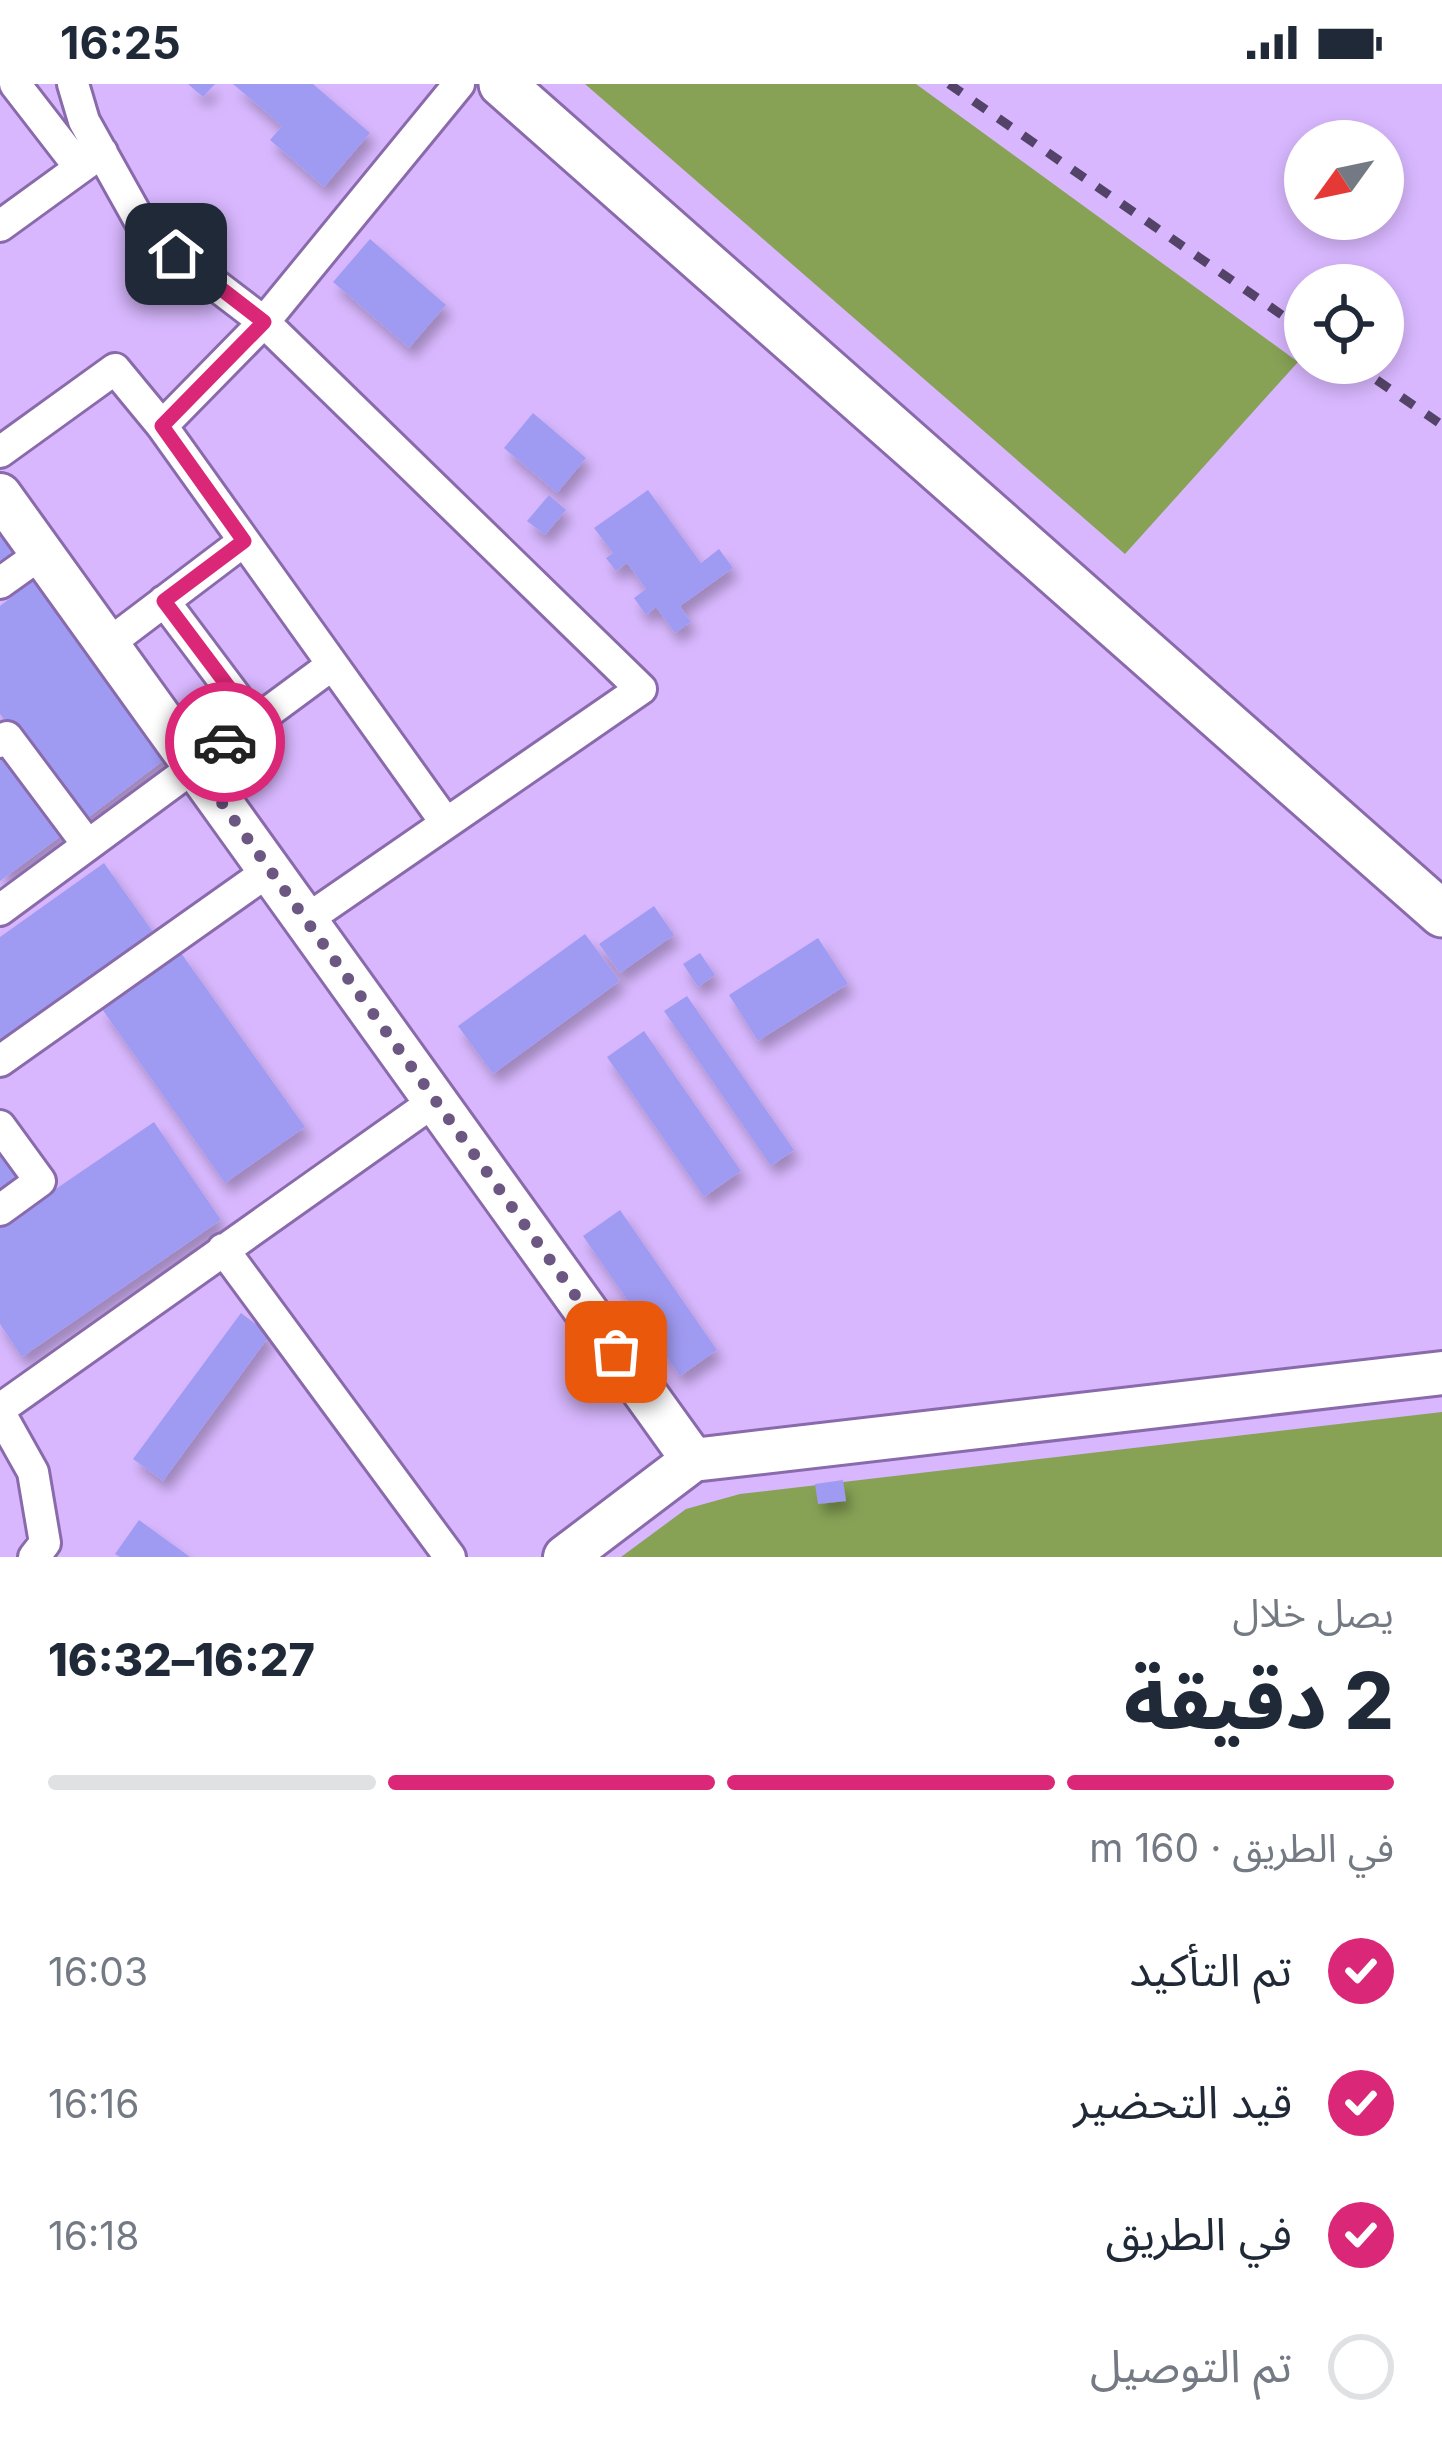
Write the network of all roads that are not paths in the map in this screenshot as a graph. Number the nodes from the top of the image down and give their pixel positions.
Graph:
1 (15, 84) edge
2 (73, 84) edge
3 (459, 84) edge
4 (502, 84) edge
5 (91, 160) junction
6 (0, 226) edge
7 (264, 322) junction
8 (162, 426) junction
9 (0, 452) edge
10 (0, 495) edge
11 (244, 541) junction
12 (42, 554) junction
13 (0, 583) edge
14 (164, 601) junction
15 (108, 644) junction
16 (332, 665) junction
17 (254, 721) junction
18 (0, 742) edge
19 (194, 764) junction
20 (446, 823) junction
21 (87, 844) junction
22 (270, 870) junction
23 (0, 910) edge
24 (1442, 914) edge
25 (306, 920) junction
26 (0, 1061) edge
27 (436, 1100) junction
28 (0, 1126) edge
29 (0, 1210) edge
30 (223, 1249) junction
31 (1442, 1373) edge
32 (0, 1411) edge
33 (693, 1460) junction
34 (46, 1552) edge
35 (450, 1557) edge
36 (565, 1557) edge

1 - 5 street
2 - 5 street
3 - 7 street
4 - 24 main road
5 - 6 street
5 - 7 street
7 - 8 street
7 - 20 street
8 - 9 street
8 - 11 street
10 - 12 street
11 - 14 street
11 - 16 street
12 - 13 street
12 - 15 street
14 - 15 street
14 - 17 street
15 - 19 street
16 - 17 street
16 - 20 street
17 - 19 street
18 - 21 street
19 - 21 street
19 - 22 street
20 - 25 street
21 - 23 street
22 - 25 street
22 - 26 street
25 - 27 street
27 - 30 street
27 - 33 street
28 - 29 street
30 - 32 street
30 - 35 street
31 - 33 street
32 - 34 street
33 - 36 street

